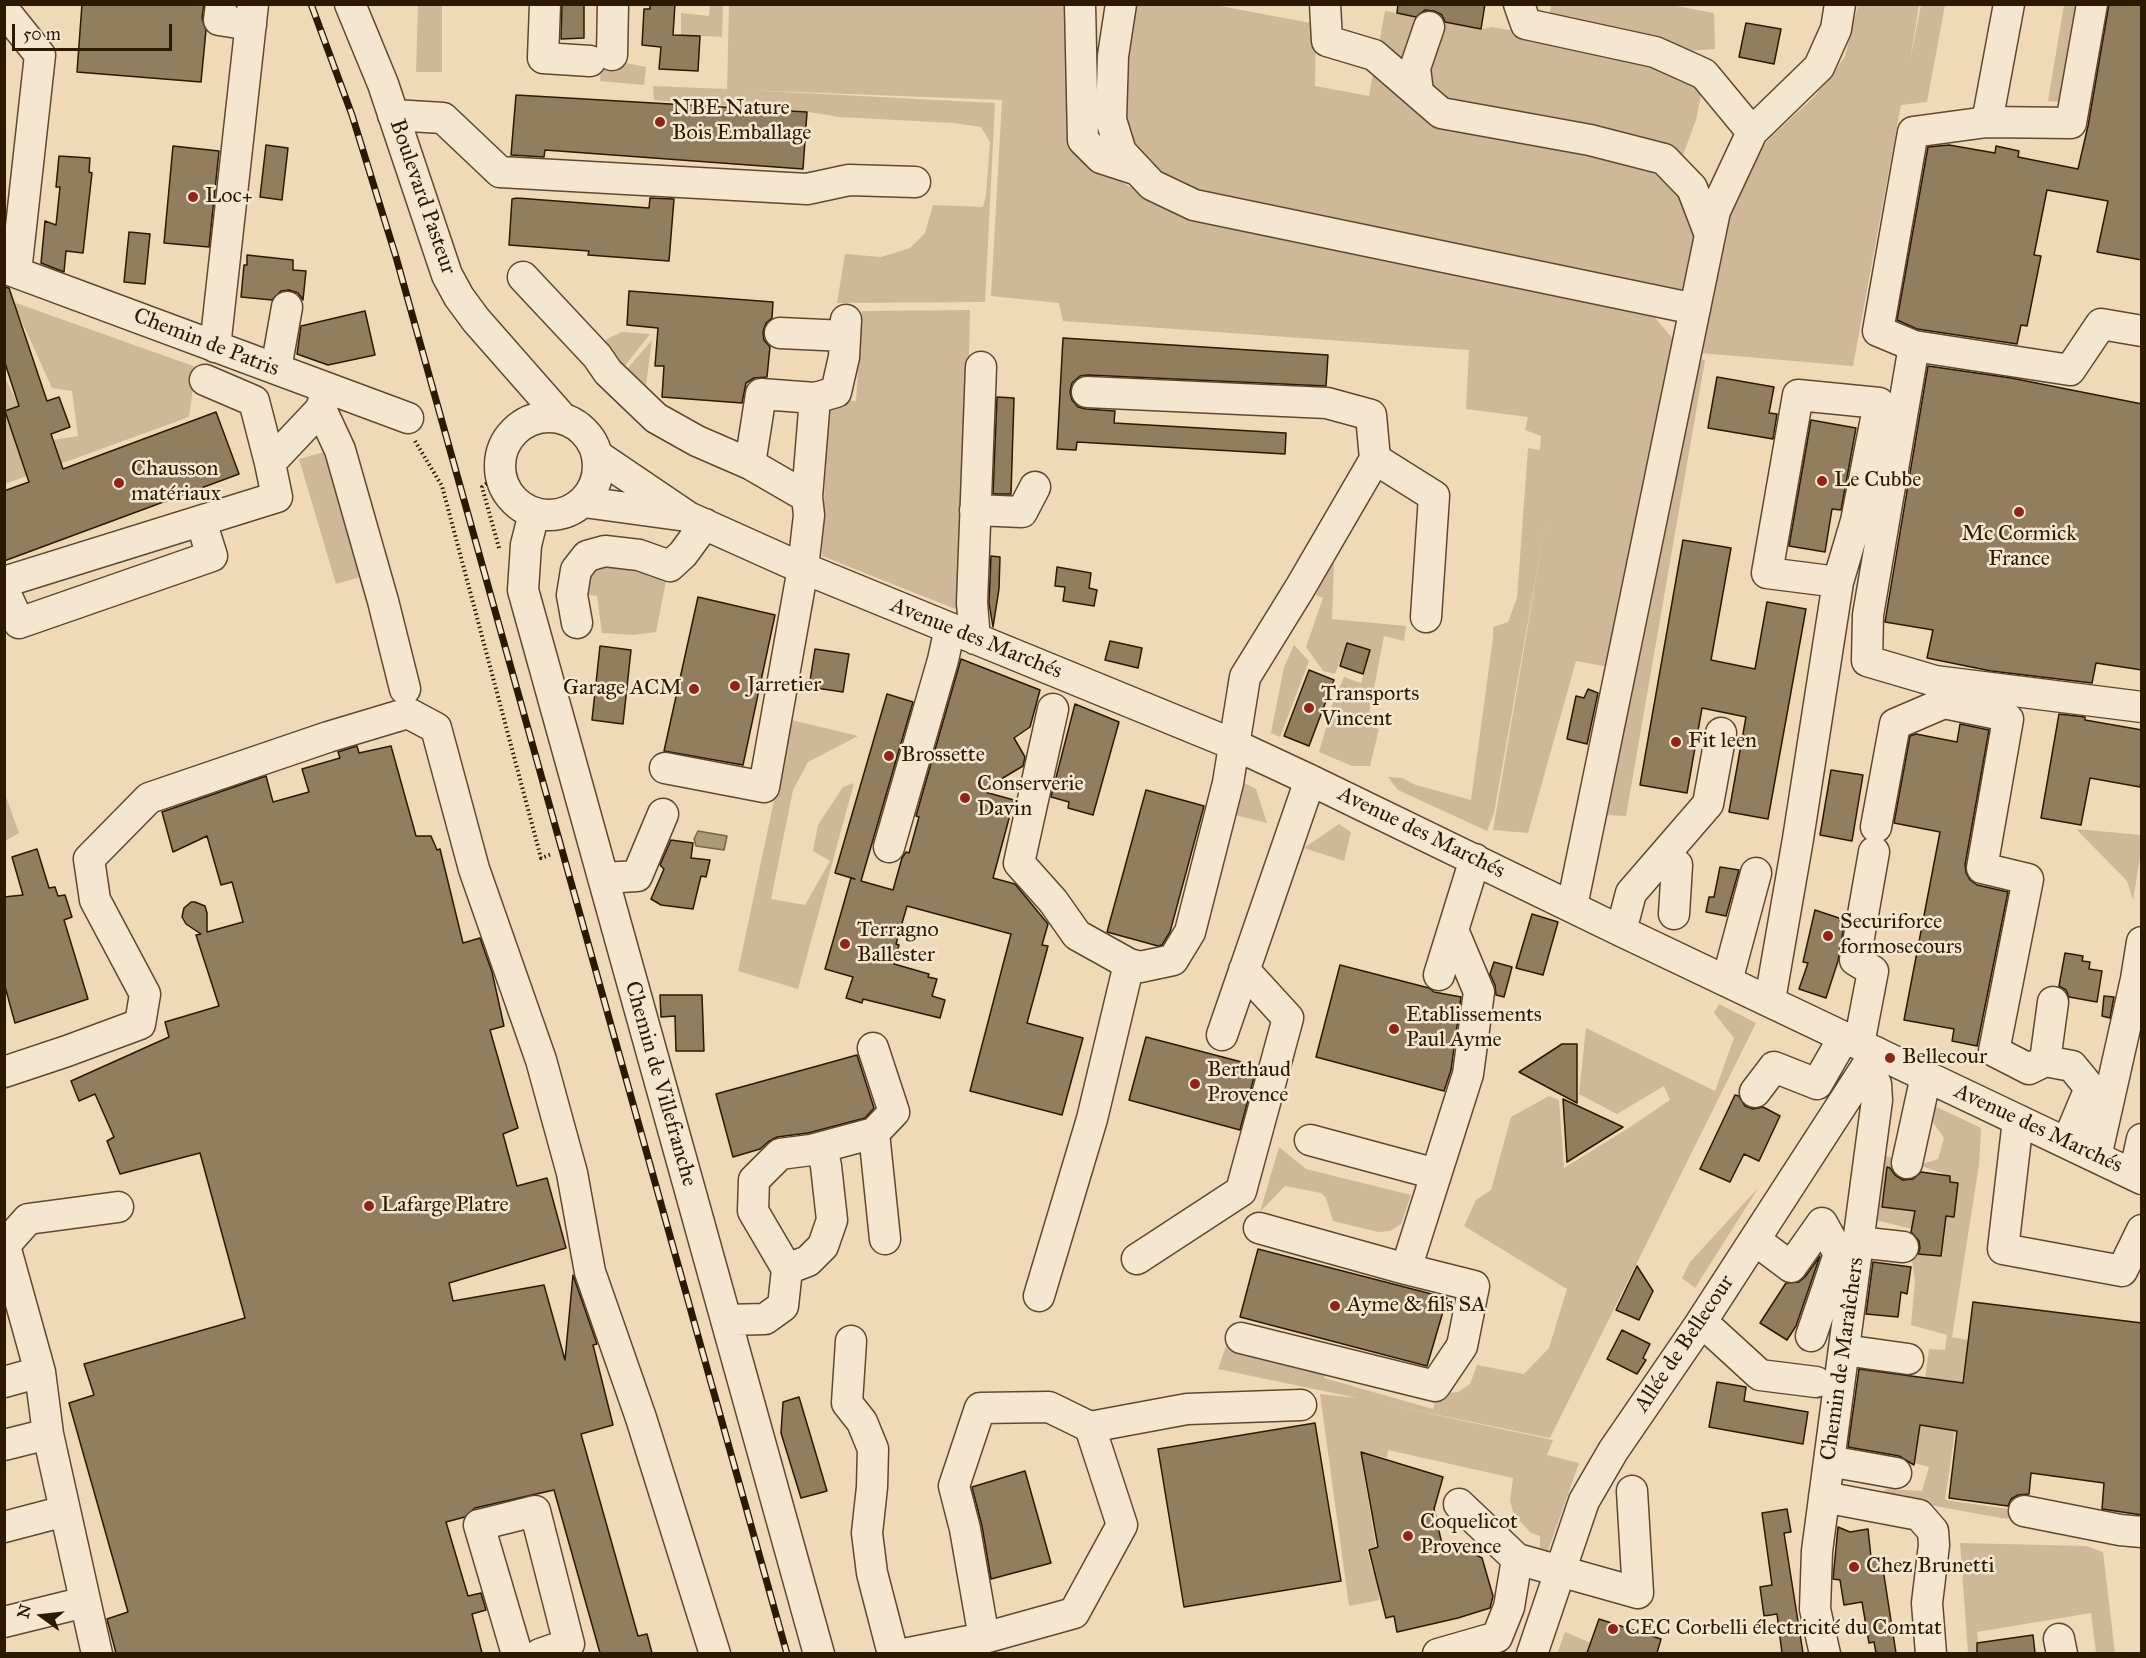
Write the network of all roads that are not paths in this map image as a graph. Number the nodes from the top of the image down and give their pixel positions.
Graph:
1 (221, 4) edge
2 (350, 4) edge
3 (545, 4) edge
4 (613, 4) edge
5 (1080, 4) edge
6 (1120, 4) edge
7 (1325, 4) edge
8 (1519, 4) edge
9 (1840, 4) edge
10 (2009, 4) edge
11 (2092, 4) edge
12 (4, 10) edge
13 (252, 15) edge
14 (1429, 27) dead end
15 (1418, 92) junction
16 (393, 116) junction
17 (1987, 122) junction
18 (1752, 132) junction
19 (1138, 170) junction
20 (915, 182) dead end
21 (1710, 235) junction
22 (10, 270) edge
23 (523, 277) dead end
24 (287, 307) dead end
25 (1695, 309) junction
26 (2142, 331) edge
27 (780, 333) dead end
28 (1914, 346) junction
29 (215, 347) junction
30 (981, 367) dead end
31 (276, 369) junction
32 (522, 374) junction
33 (206, 381) dead end
34 (1087, 392) dead end
35 (815, 398) junction
36 (324, 399) junction
37 (408, 418) road end
38 (563, 418) junction
39 (523, 425) junction
40 (598, 456) junction
41 (1375, 459) junction
42 (270, 463) junction
43 (750, 464) junction
44 (1035, 487) dead end
45 (807, 496) junction
46 (584, 502) junction
47 (975, 510) junction
48 (534, 513) junction
49 (201, 520) junction
50 (696, 520) junction
51 (802, 568) junction
52 (4, 582) edge
53 (1838, 582) junction
54 (4, 590) edge
55 (1426, 617) dead end
56 (577, 623) dead end
57 (962, 634) junction
58 (405, 689) dead end
59 (2142, 707) edge
60 (1053, 709) dead end
61 (1721, 733) dead end
62 (1234, 745) junction
63 (665, 768) dead end
64 (1310, 780) junction
65 (663, 814) dead end
66 (890, 847) dead end
67 (1664, 855) junction
68 (1475, 859) junction
69 (1756, 873) dead end
70 (603, 878) junction
71 (1572, 906) junction
72 (1674, 914) dead end
73 (1453, 930) junction
74 (1621, 931) junction
75 (2142, 942) edge
76 (1129, 963) junction
77 (1244, 970) junction
78 (1439, 975) dead end
79 (1727, 981) junction
80 (1770, 1000) junction
81 (2053, 1002) dead end
82 (1222, 1035) dead end
83 (873, 1048) dead end
84 (1861, 1050) junction
85 (2045, 1061) junction
86 (4, 1072) edge
87 (1926, 1076) junction
88 (1755, 1092) dead end
89 (2018, 1120) junction
90 (874, 1133) junction
91 (2142, 1139) edge
92 (1310, 1140) dead end
93 (2067, 1143) junction
94 (822, 1148) junction
95 (2096, 1157) junction
96 (1907, 1163) dead end
97 (1436, 1174) junction
98 (2138, 1177) edge
99 (118, 1208) dead end
100 (1259, 1228) dead end
101 (2142, 1230) edge
102 (885, 1239) dead end
103 (1755, 1240) junction
104 (1858, 1242) junction
105 (5, 1246) edge
106 (1903, 1247) dead end
107 (1137, 1259) dead end
108 (787, 1269) junction
109 (1406, 1269) junction
110 (2132, 1274) edge
111 (1039, 1296) dead end
112 (726, 1320) junction
113 (1700, 1324) junction
114 (16, 1329) edge
115 (1810, 1336) dead end
116 (1241, 1338) dead end
117 (851, 1341) dead end
118 (1844, 1350) junction
119 (1908, 1359) dead end
120 (40, 1372) junction
121 (4, 1382) edge
122 (1816, 1382) dead end
123 (1301, 1405) dead end
124 (1090, 1427) junction
125 (48, 1434) junction
126 (4, 1445) edge
127 (1829, 1461) junction
128 (1896, 1473) dead end
129 (1632, 1491) dead end
130 (1824, 1497) junction
131 (1459, 1504) dead end
132 (65, 1510) junction
133 (2024, 1511) dead end
134 (4, 1527) edge
135 (2142, 1532) edge
136 (1516, 1558) junction
137 (1560, 1569) junction
138 (85, 1602) junction
139 (4, 1622) edge
140 (984, 1638) junction
141 (97, 1653) edge
142 (517, 1653) edge
143 (540, 1653) edge
144 (715, 1653) edge
145 (819, 1653) edge
146 (893, 1653) edge
147 (904, 1653) edge
148 (1438, 1653) edge
149 (1532, 1653) edge
150 (1825, 1653) edge
151 (1931, 1653) edge

1 - 13 street
2 - 16 street, Boulevard Pasteur
3 - 4 street
5 - 19 street
6 - 19 street
7 - 15 street
8 - 18 street
9 - 18 street
10 - 17 street
11 - 17 street
12 - 22 street
13 - 29 street
14 - 15 street
15 - 21 street
16 - 20 street
16 - 32 street, Boulevard Pasteur
17 - 28 street
18 - 21 street
19 - 25 street
21 - 25 street
22 - 29 street, Chemin de Patris
23 - 43 street
24 - 31 street
25 - 71 street
26 - 28 street
27 - 35 street
28 - 59 street
29 - 31 street, Chemin de Patris
30 - 47 street
31 - 36 street, Chemin de Patris
32 - 38 street, Boulevard Pasteur
32 - 39 street
33 - 42 street
34 - 41 street
35 - 43 street
35 - 45 street
36 - 37 street, Chemin de Patris
36 - 42 street
36 - 58 street
38 - 39 street
38 - 40 street
39 - 48 street
40 - 46 street
40 - 50 street, Avenue des Marchés
41 - 55 street
41 - 62 street
42 - 49 street
43 - 45 street
44 - 47 street
45 - 51 street
46 - 48 street
46 - 50 street, Avenue des Marchés
47 - 57 street
48 - 70 street, Chemin de Villefranche
49 - 52 street
49 - 54 street
50 - 51 street, Avenue des Marchés
50 - 56 street
51 - 57 street, Avenue des Marchés
51 - 63 street
53 - 53 street
53 - 80 street
57 - 62 street, Avenue des Marchés
57 - 66 street
60 - 76 street
61 - 67 street
62 - 64 street, Avenue des Marchés
62 - 76 street
64 - 68 street, Avenue des Marchés
64 - 77 street
65 - 70 street
67 - 72 street
67 - 74 street
68 - 71 street, Avenue des Marchés
68 - 73 street
69 - 79 street
70 - 112 street, Chemin de Villefranche
71 - 74 street, Avenue des Marchés
73 - 78 street
73 - 97 street
74 - 79 street, Avenue des Marchés
75 - 95 street
76 - 111 street
77 - 82 street
77 - 107 street
79 - 80 street, Avenue des Marchés
80 - 84 street, Avenue des Marchés
81 - 85 street
83 - 90 street
84 - 85 street
84 - 87 street, Avenue des Marchés
84 - 88 street
84 - 103 street, Allée de Bellecour
84 - 104 street, Chemin de Maraîchers
85 - 93 street
86 - 144 street
87 - 89 street, Avenue des Marchés
87 - 96 street
89 - 93 street, Avenue des Marchés
89 - 110 street
90 - 94 street
90 - 102 street
91 - 98 street
92 - 97 street
93 - 95 street, Avenue des Marchés
94 - 108 street
94 - 108 street
95 - 98 street, Avenue des Marchés
97 - 109 street
99 - 105 street
100 - 109 street
101 - 110 street
103 - 113 street, Allée de Bellecour
103 - 115 street
104 - 106 street
104 - 118 street, Chemin de Maraîchers
105 - 114 street
108 - 112 street
109 - 116 street
112 - 145 street, Chemin de Villefranche
113 - 122 street
113 - 137 street, Allée de Bellecour
114 - 120 street
117 - 146 street
118 - 119 street
118 - 127 street, Chemin de Maraîchers
120 - 121 street
120 - 125 street
123 - 124 street
124 - 140 street
124 - 140 street
125 - 126 street
125 - 132 street
127 - 128 street
127 - 130 street, Chemin de Maraîchers
129 - 137 street
130 - 150 street, Chemin de Maraîchers
130 - 151 street
131 - 136 street
132 - 134 street
132 - 138 street
133 - 135 street
136 - 137 street
136 - 148 street
137 - 149 street, Allée de Bellecour
138 - 139 street
138 - 141 street
140 - 147 street
142 - 143 street

